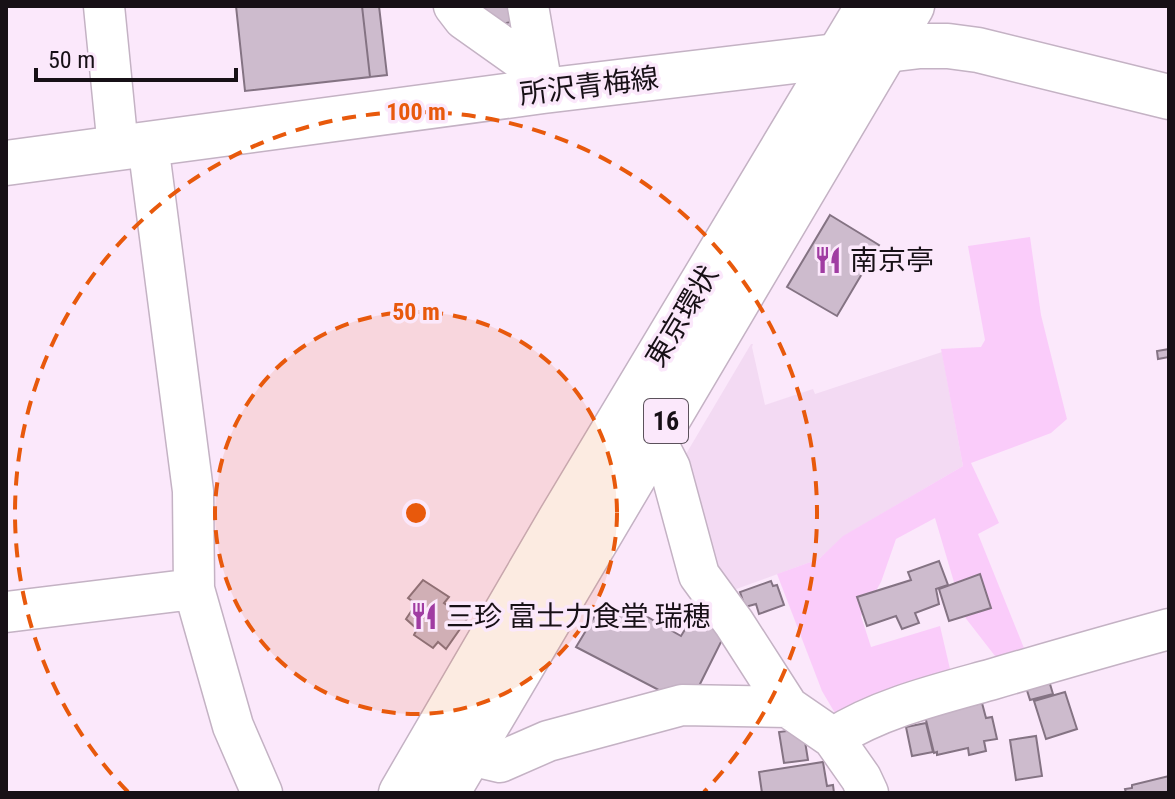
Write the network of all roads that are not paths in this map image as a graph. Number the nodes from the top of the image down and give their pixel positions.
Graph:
1 (104, 6) edge
2 (454, 6) edge
3 (528, 6) edge
4 (868, 6) edge
5 (912, 6) edge
6 (887, 49) junction
7 (839, 55) junction
8 (540, 74) junction
9 (1169, 97) edge
10 (133, 146) junction
11 (6, 163) edge
12 (655, 439) junction
13 (194, 589) junction
14 (6, 612) edge
15 (1169, 629) edge
16 (788, 707) junction
17 (833, 738) junction
18 (470, 755) junction
19 (262, 793) edge
20 (401, 793) edge
21 (447, 793) edge
22 (868, 793) edge

1 - 10 street
2 - 8 street
3 - 8 street
4 - 7 main road, 東京環状 / 16
5 - 6 main road, 東京環状 / 16
6 - 7 main road, 所沢青梅線
6 - 9 main road, 所沢青梅線
6 - 12 main road, 東京環状 / 16
7 - 8 main road, 所沢青梅線
7 - 20 main road, 東京環状 / 16
8 - 10 main road, 所沢青梅線
10 - 11 main road, 所沢青梅線
10 - 13 street
12 - 16 street
12 - 18 main road, 東京環状 / 16
13 - 14 street
13 - 19 street
15 - 17 street
16 - 17 street
16 - 18 street
17 - 22 street
18 - 21 main road, 東京環状 / 16

